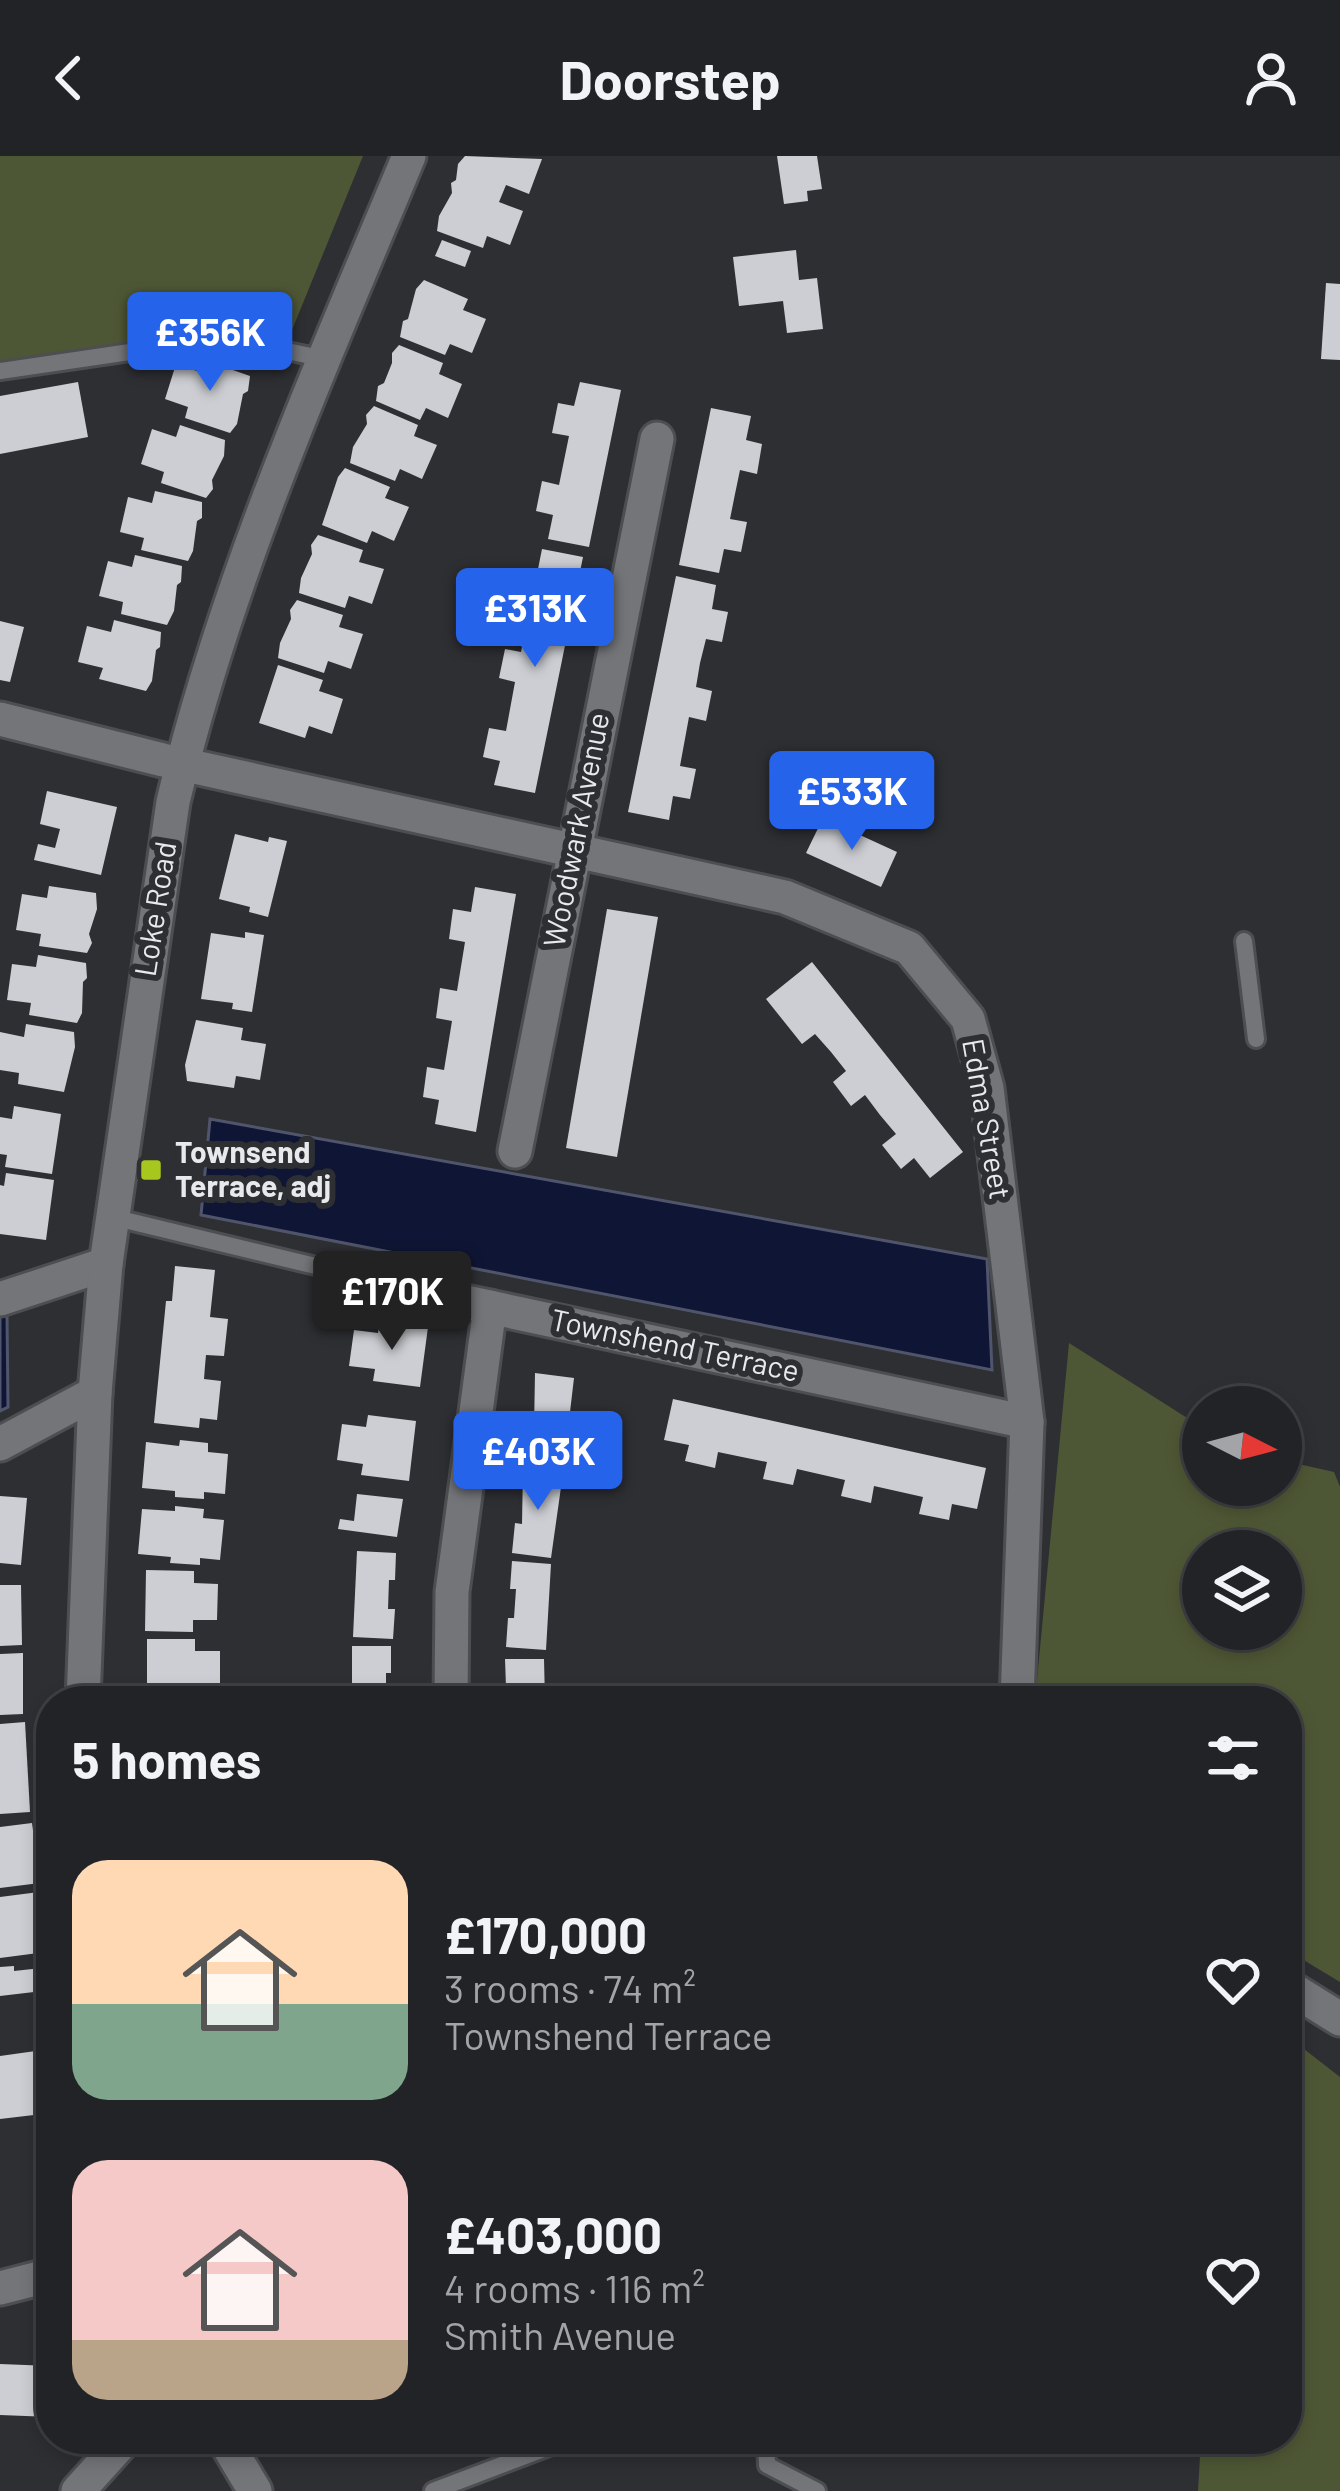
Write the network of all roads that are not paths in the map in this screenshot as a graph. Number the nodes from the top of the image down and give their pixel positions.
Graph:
1 (409, 156) edge
2 (326, 359) junction
3 (0, 371) edge
4 (656, 440) dead end
5 (0, 719) edge
6 (182, 764) junction
7 (572, 852) junction
8 (1244, 941) dead end
9 (1256, 1040) dead end
10 (515, 1150) dead end
11 (112, 1217) junction
12 (106, 1264) junction
13 (0, 1299) edge
14 (476, 1304) junction
15 (94, 1393) junction
16 (1028, 1422) junction
17 (0, 1444) edge
18 (84, 1686) edge
19 (452, 1686) edge
20 (1018, 1686) edge
21 (1302, 1995) edge
22 (1340, 2018) edge
23 (36, 2279) edge
24 (0, 2288) edge
25 (111, 2454) edge
26 (233, 2454) edge
27 (531, 2454) edge
28 (767, 2454) edge
29 (78, 2491) edge
30 (255, 2491) edge
31 (434, 2491) edge
32 (817, 2491) edge

1 - 2 street, Loke Road
2 - 3 lane
2 - 6 street, Loke Road
4 - 7 street, Woodwark Avenue
5 - 6 street, Edma Street
6 - 7 street, Edma Street
6 - 11 street, Loke Road
7 - 10 street, Woodwark Avenue
7 - 16 street, Edma Street
8 - 9 lane
11 - 12 street, Loke Road
11 - 14 lane, Townshend Terrace
12 - 13 street
12 - 15 street, Loke Road
14 - 16 street, Townshend Terrace
14 - 19 street
15 - 17 street
15 - 18 street, Loke Road
16 - 20 street, Edma Street
21 - 22 street
23 - 24 street
25 - 29 street
26 - 30 street
27 - 31 lane
28 - 32 lane

